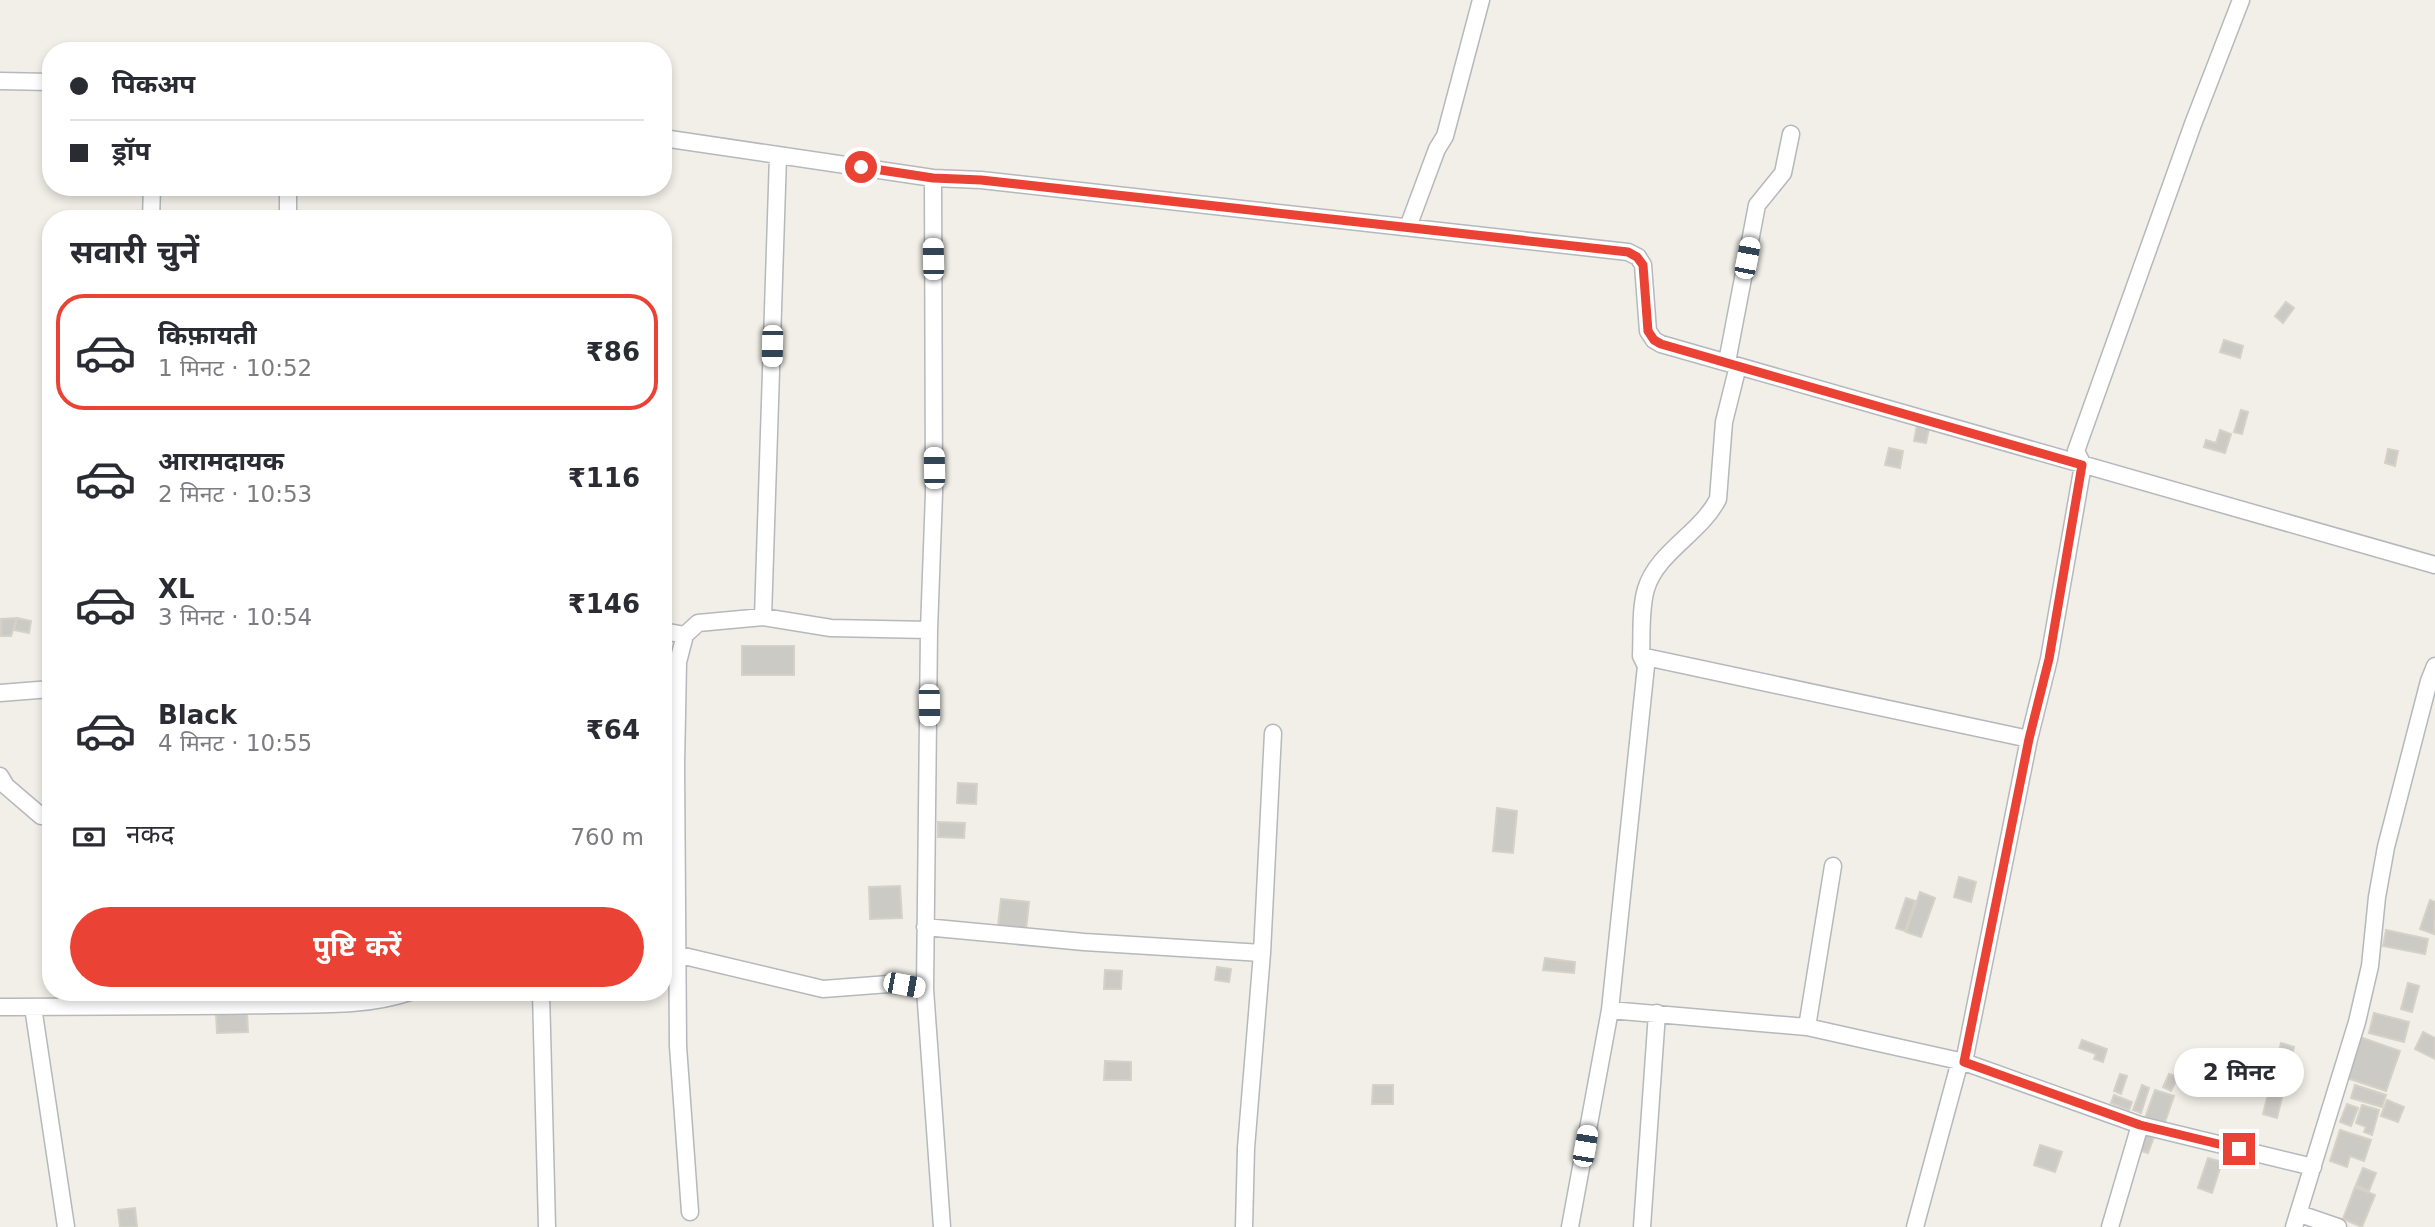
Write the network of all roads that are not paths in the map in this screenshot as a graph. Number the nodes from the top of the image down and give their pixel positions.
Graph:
1 (1481, 0) edge
2 (2241, 0) edge
3 (0, 81) edge
4 (42, 82) edge
5 (1791, 134) dead end
6 (672, 139) edge
7 (778, 156) junction
8 (933, 178) junction
9 (1408, 227) junction
10 (1733, 364) junction
11 (2082, 465) junction
12 (2435, 565) edge
13 (763, 617) junction
14 (929, 630) junction
15 (672, 633) edge
16 (685, 635) junction
17 (1642, 656) junction
18 (2435, 666) edge
19 (42, 691) edge
20 (0, 693) edge
21 (1273, 733) dead end
22 (2029, 739) junction
23 (0, 776) edge
24 (41, 816) dead end
25 (1833, 866) dead end
26 (672, 890) edge
27 (925, 927) junction
28 (672, 952) edge
29 (1262, 953) junction
30 (672, 976) edge
31 (925, 989) junction
32 (173, 1001) edge
33 (286, 1001) edge
34 (366, 1001) edge
35 (541, 1001) edge
36 (0, 1007) edge
37 (33, 1007) junction
38 (1610, 1010) junction
39 (1657, 1013) junction
40 (1808, 1027) junction
41 (1962, 1062) junction
42 (2140, 1125) junction
43 (2313, 1167) junction
44 (690, 1212) dead end
45 (2297, 1220) edge
46 (66, 1227) edge
47 (547, 1227) edge
48 (942, 1227) edge
49 (1244, 1227) edge
50 (1570, 1227) edge
51 (1642, 1227) edge
52 (1915, 1227) edge
53 (2110, 1227) edge
54 (2337, 1227) edge

1 - 9 street
2 - 11 street
3 - 4 street
5 - 10 street
6 - 7 street
7 - 8 street
7 - 13 street
8 - 9 street
8 - 14 street
9 - 10 street
10 - 11 street
10 - 17 street
11 - 12 street
11 - 22 street
13 - 14 street
13 - 16 street
14 - 27 street
15 - 16 street
16 - 26 street
17 - 22 street
17 - 38 street
18 - 43 street
19 - 20 street
21 - 29 street
22 - 41 street
23 - 24 street
25 - 40 street
27 - 29 street
27 - 31 street
28 - 31 street
29 - 49 street
30 - 44 street
31 - 48 street
32 - 37 street
33 - 34 street
35 - 47 street
36 - 37 street
37 - 46 street
38 - 39 street
38 - 50 street
39 - 40 street
39 - 51 street
40 - 41 street
41 - 42 street
41 - 52 street
42 - 43 street
42 - 53 street
43 - 45 street
45 - 54 street

